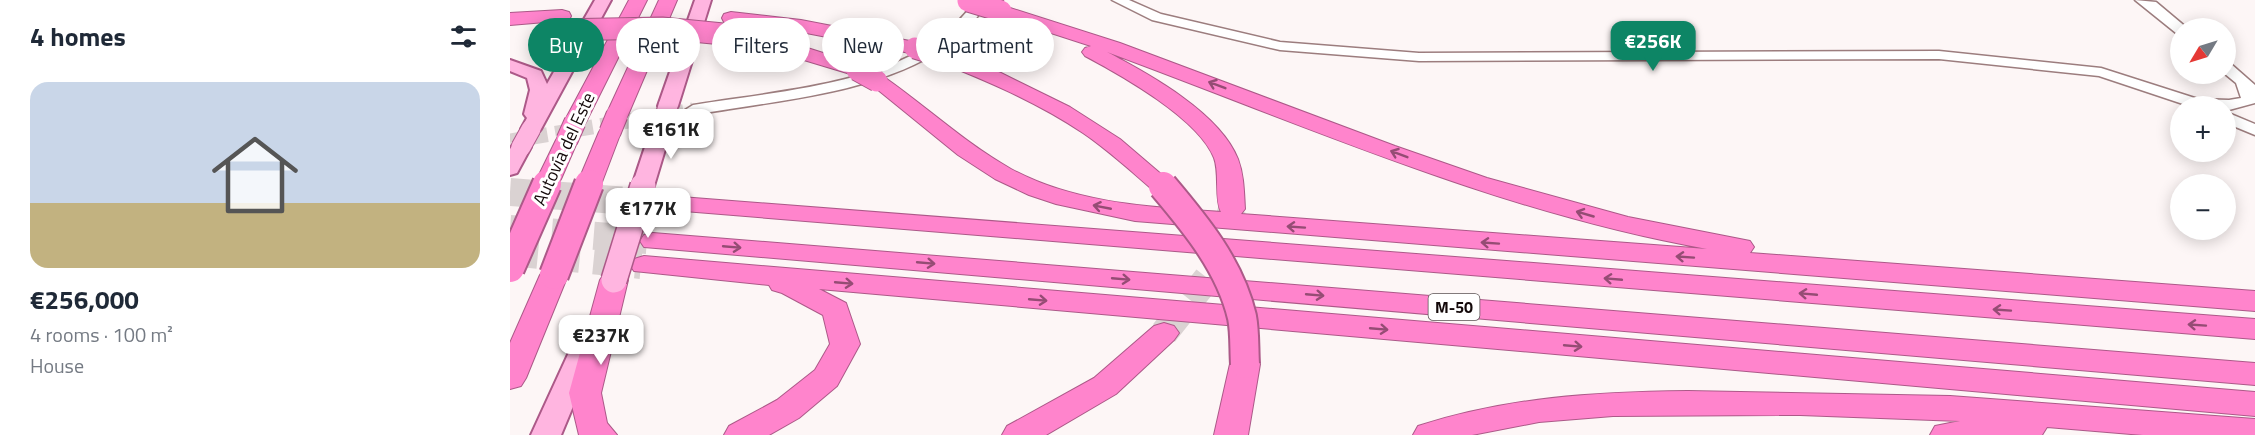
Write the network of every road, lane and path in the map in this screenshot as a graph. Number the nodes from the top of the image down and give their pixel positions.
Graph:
1 (603, 0) edge
2 (638, 0) edge
3 (668, 0) edge
4 (1118, 0) edge
5 (2141, 0) edge
6 (704, 2) edge
7 (979, 3) edge
8 (510, 19) edge
9 (528, 20) edge
10 (2170, 21) edge
11 (604, 25) edge
12 (712, 26) edge
13 (810, 28) edge
14 (528, 30) edge
15 (510, 34) edge
16 (810, 53) edge
17 (510, 65) edge
18 (2236, 75) edge
19 (2242, 80) junction
20 (2255, 94) edge
21 (2173, 96) edge
22 (2236, 104) edge
23 (693, 110) tunnel mouth
24 (2236, 121) edge
25 (2255, 130) edge
26 (526, 138) junction
27 (510, 169) edge
28 (668, 204) tunnel mouth
29 (1232, 209) tunnel mouth
30 (510, 268) edge
31 (681, 269) junction
32 (1869, 271) junction
33 (614, 280) junction
34 (2255, 301) edge
35 (2255, 329) edge
36 (1164, 333) tunnel mouth
37 (2255, 374) edge
38 (510, 378) edge
39 (2255, 404) edge
40 (2172, 426) junction
41 (2255, 432) edge
42 (546, 435) edge
43 (600, 435) edge
44 (741, 435) edge
45 (1019, 435) edge
46 (1231, 435) edge
47 (1430, 435) edge
48 (1947, 435) edge

1 - 26 main road
2 - 30 highway, Autovía del Este, bridge
3 - 38 highway, Autovía del Este, bridge
4 - 21 street
5 - 10 street
6 - 33 main road, bridge
7 - 23 street
7 - 29 highway
32 -> 7 highway
8 - 9 highway
11 - 12 highway, bridge
13 - 46 highway, bridge
14 - 15 highway
32 -> 16 highway
17 - 26 main road
18 - 19 street
19 - 20 street
19 - 22 street
24 - 25 street
26 - 27 main road
35 -> 28 highway, M-50
31 -> 37 highway, M-50
31 -> 39 highway
31 - 44 highway
32 - 34 highway
33 - 42 main road
33 - 43 highway
36 - 45 highway
40 - 41 highway
40 - 47 highway
40 - 48 highway

